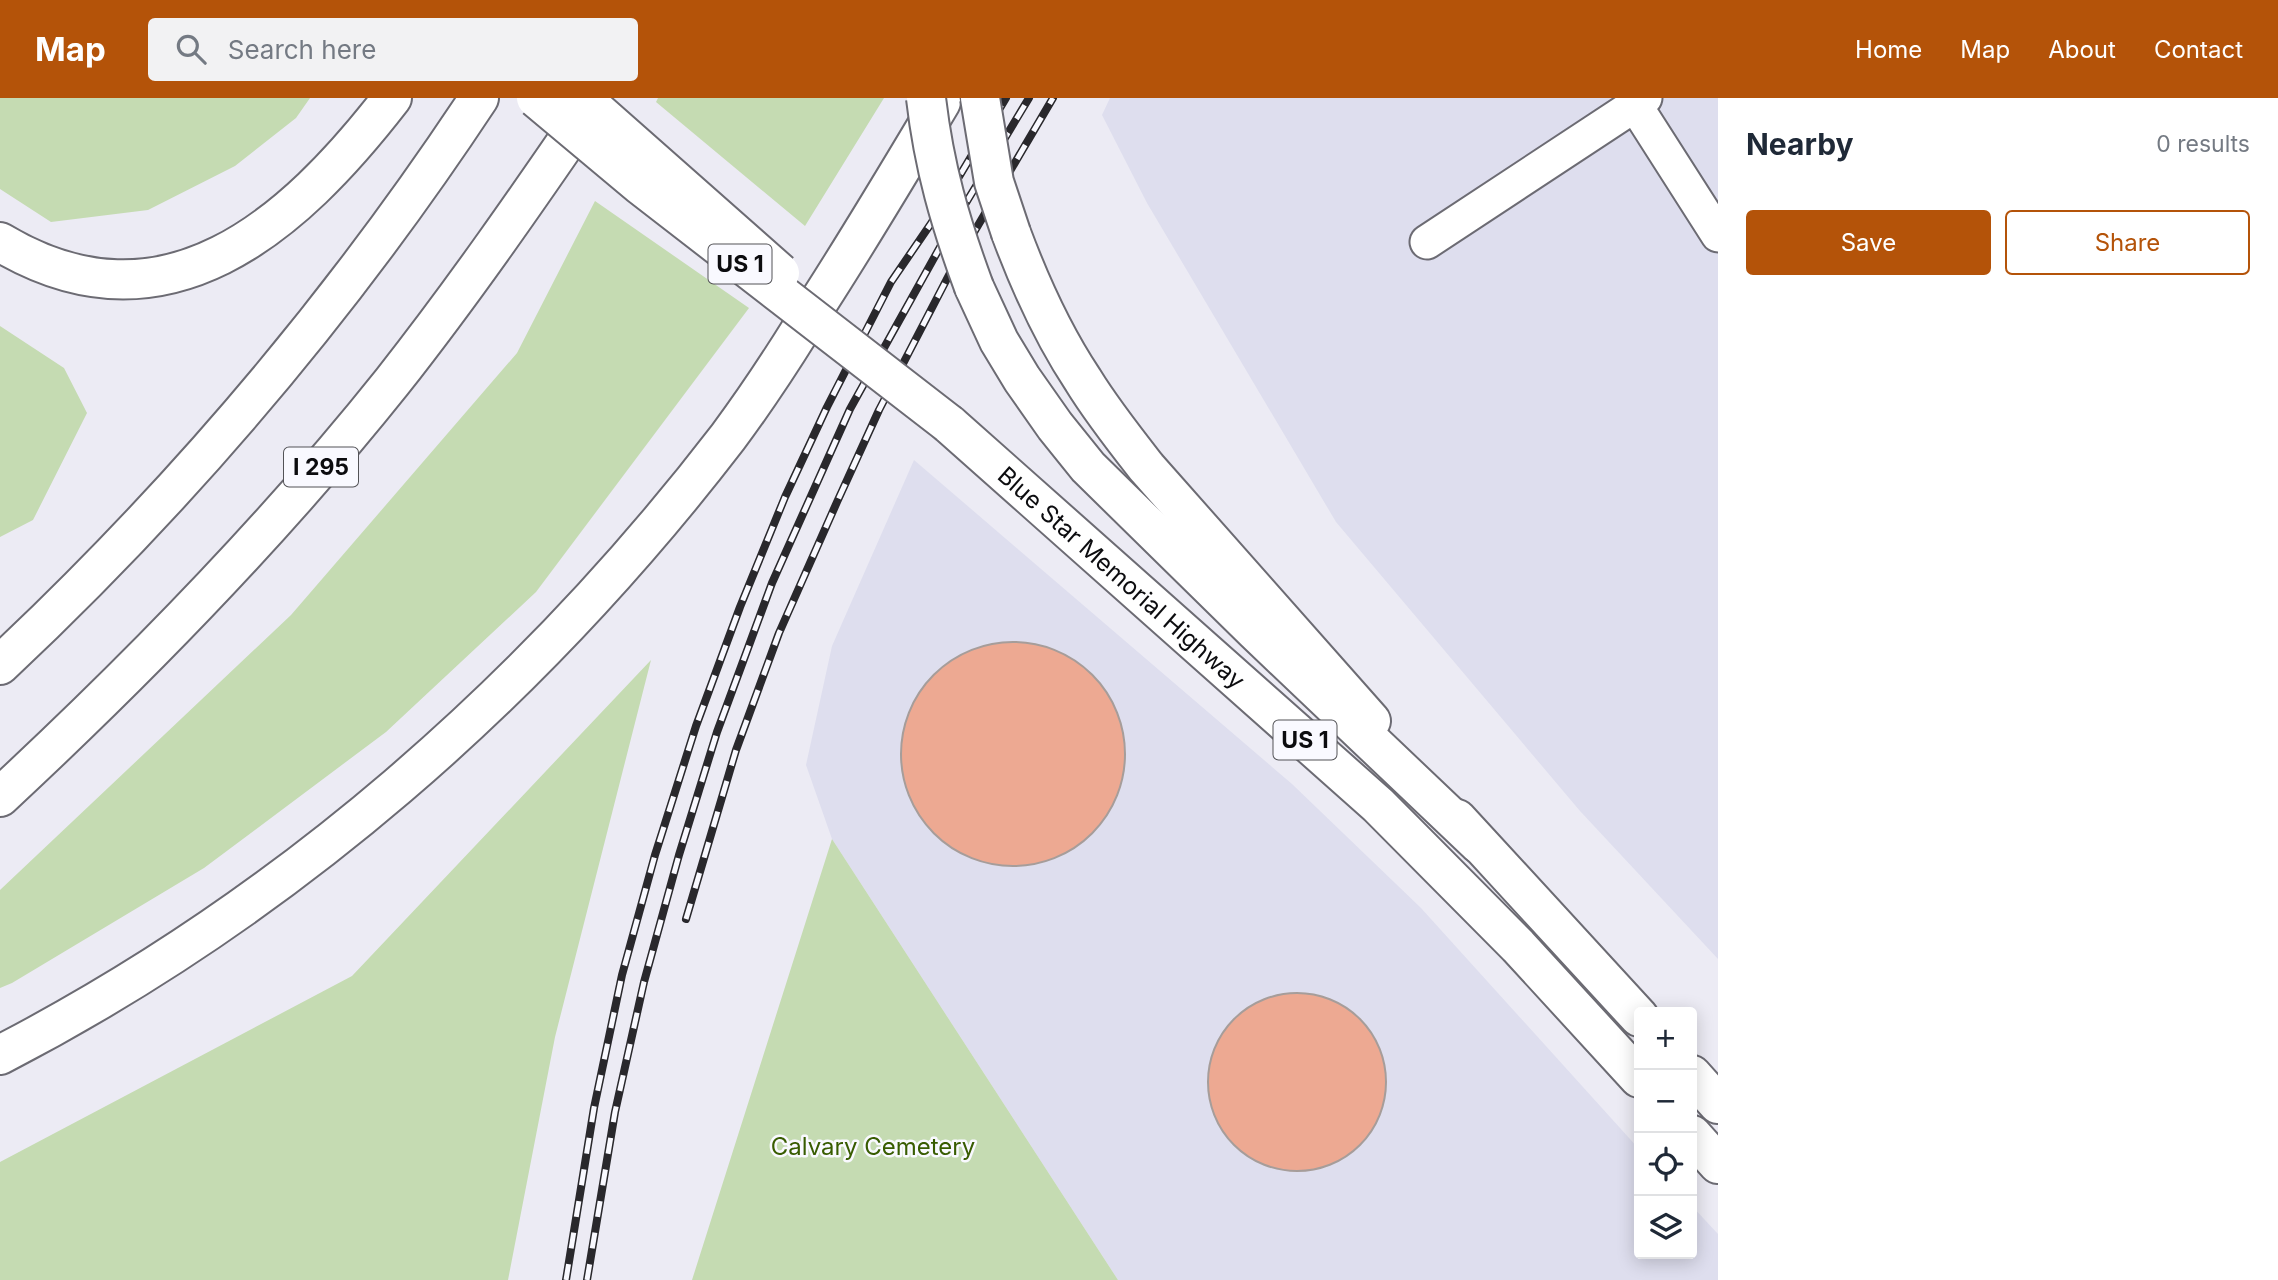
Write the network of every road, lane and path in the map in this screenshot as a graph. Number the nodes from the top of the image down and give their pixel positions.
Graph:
1 (392, 98) edge
2 (480, 98) edge
3 (536, 98) edge
4 (582, 98) edge
5 (596, 98) edge
6 (926, 98) edge
7 (943, 98) edge
8 (979, 98) edge
9 (1640, 101) edge
10 (1718, 235) edge
11 (0, 242) edge
12 (1427, 242) dead end
13 (949, 424) junction
14 (0, 665) edge
15 (0, 797) edge
16 (1479, 844) junction
17 (1634, 1012) edge
18 (0, 1055) edge
19 (1634, 1073) edge
20 (1697, 1081) edge
21 (1718, 1104) edge
22 (1697, 1141) edge
23 (1718, 1164) edge

1 - 11 main road
2 - 14 main road
3 - 13 main road, US 1, bridge
4 - 13 main road, Blue Star Memorial Highway, bridge
5 - 15 main road, I 295
6 - 16 main road, US 1, bridge
7 - 18 main road
8 - 16 main road, bridge
9 - 10 lane
9 - 12 lane
13 - 19 main road, Blue Star Memorial Highway / US 1
16 - 17 main road, US 1
20 - 21 main road
22 - 23 main road

